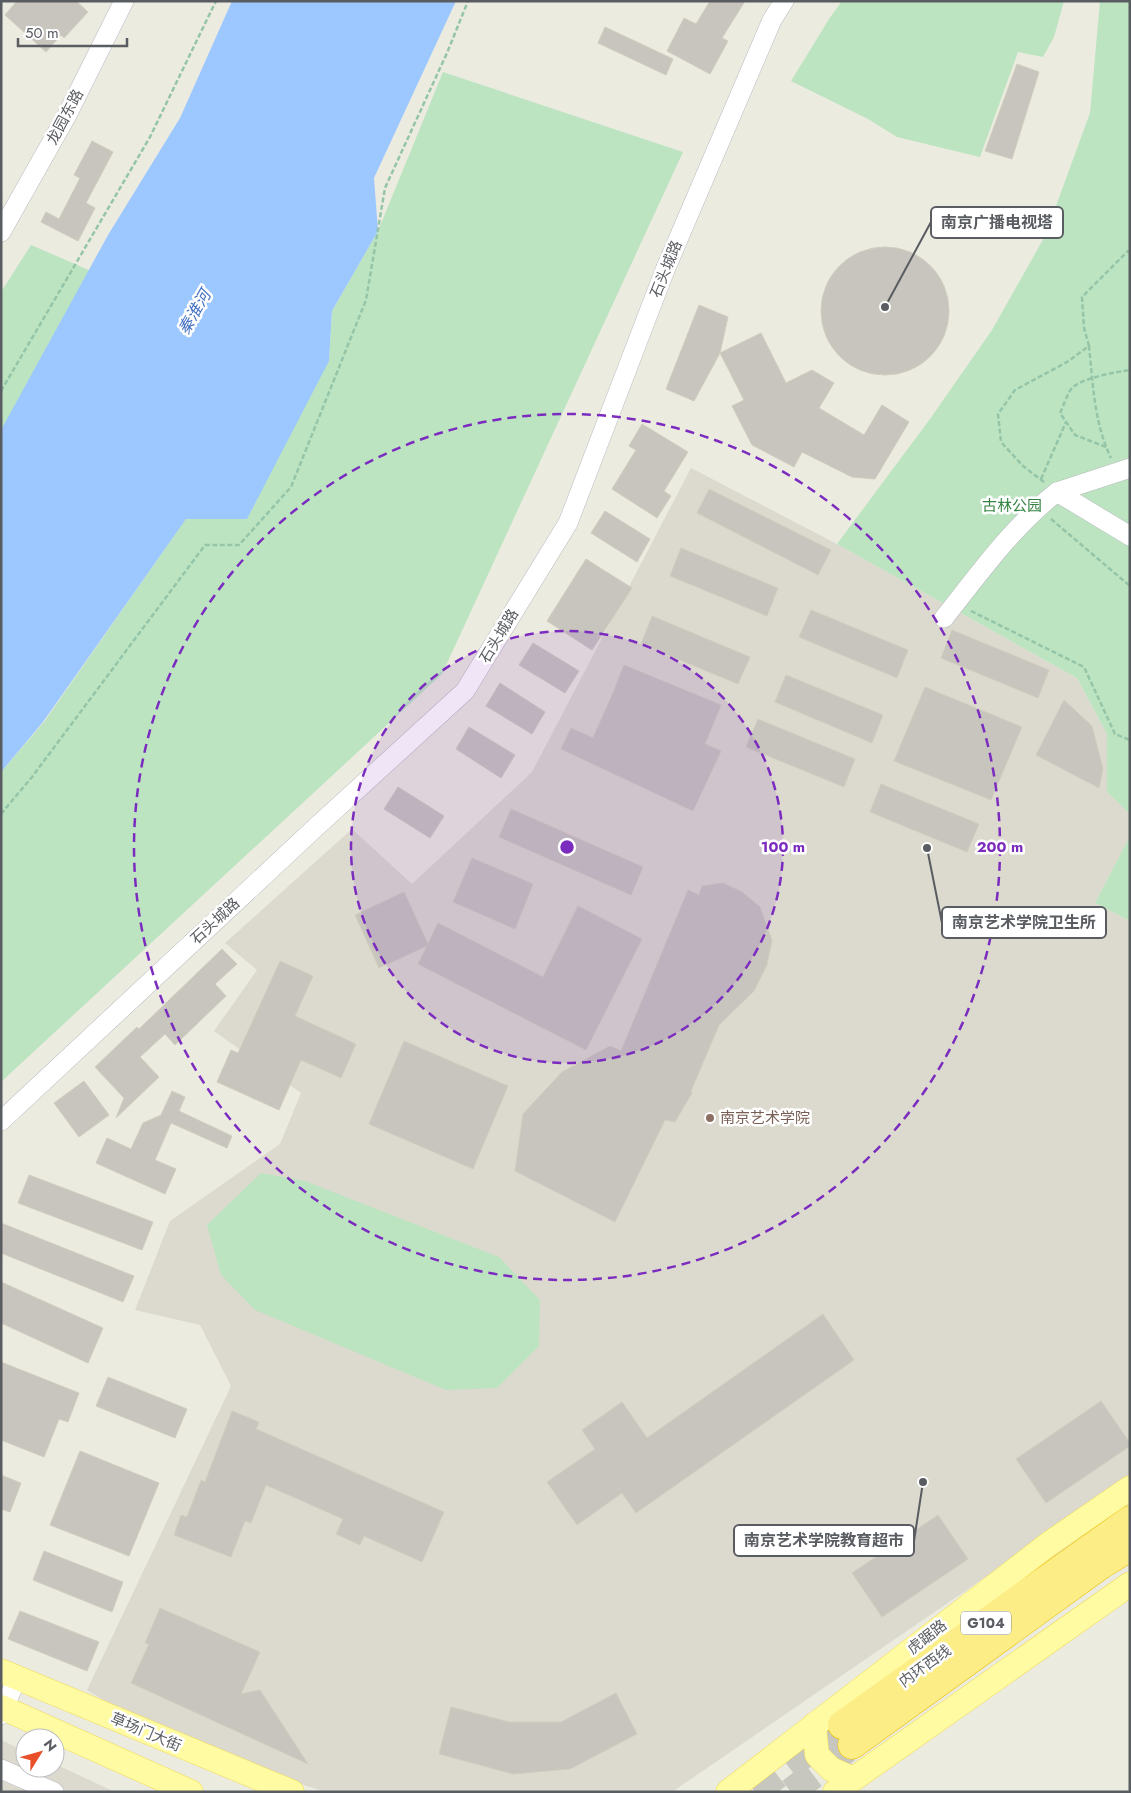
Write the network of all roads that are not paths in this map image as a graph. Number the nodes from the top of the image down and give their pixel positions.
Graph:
1 (124, 1) edge
2 (784, 1) edge
3 (1, 232) edge
4 (1124, 470) edge
5 (1057, 492) junction
6 (1130, 536) edge
7 (944, 618) dead end
8 (1, 1121) edge
9 (1130, 1488) edge
10 (1130, 1520) edge
11 (1130, 1547) edge
12 (1130, 1584) edge
13 (9, 1675) edge
14 (2, 1710) edge
15 (814, 1725) junction
16 (1, 1769) edge
17 (844, 1785) edge
18 (54, 1792) edge
19 (191, 1792) edge
20 (292, 1792) edge
21 (728, 1792) edge

1 - 3 street, 龙园东路
2 - 8 street, 石头城路
4 - 5 street
5 - 6 street
5 - 7 street
9 - 15 main road, 虎踞路
10 - 11 highway, 内环西线 / G104
12 - 17 main road
13 - 14 street
13 - 20 main road, 草场门大街
14 - 19 main road
15 - 17 main road
15 - 21 main road, 虎踞路
16 - 18 street

